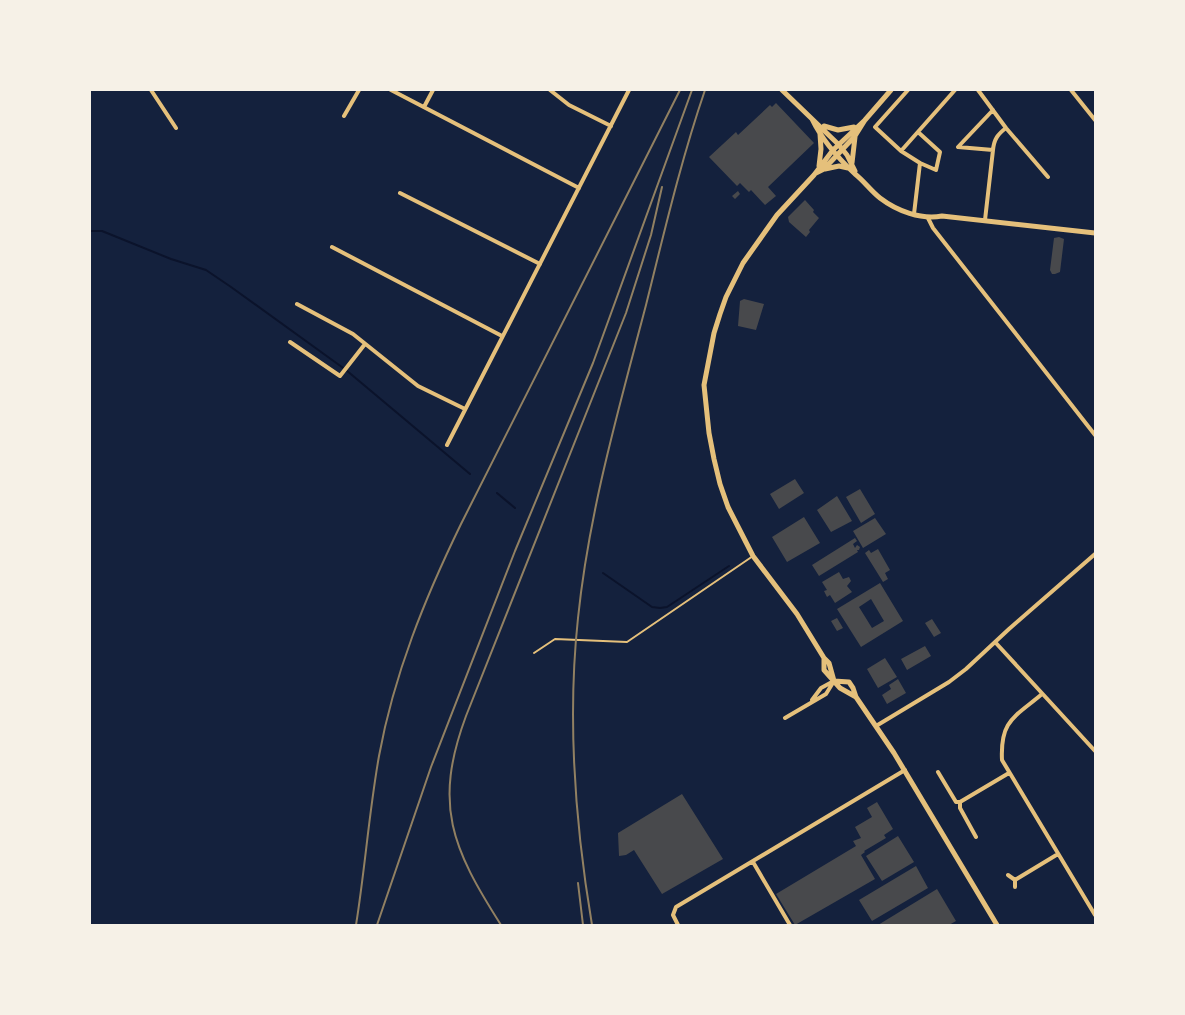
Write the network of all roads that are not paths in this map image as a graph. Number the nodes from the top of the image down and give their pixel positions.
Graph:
1 (151, 90) edge
2 (359, 90) edge
3 (391, 90) edge
4 (433, 90) edge
5 (550, 90) edge
6 (629, 90) edge
7 (782, 90) edge
8 (892, 90) edge
9 (908, 90) edge
10 (955, 90) edge
11 (978, 90) edge
12 (1070, 90) edge
13 (424, 107) junction
14 (994, 110) junction
15 (344, 116) dead end
16 (812, 120) junction
17 (864, 120) junction
18 (1095, 120) edge
19 (819, 124) junction
20 (611, 126) junction
21 (856, 126) junction
22 (176, 128) dead end
23 (1006, 128) junction
24 (918, 132) junction
25 (820, 134) junction
26 (855, 136) junction
27 (840, 146) junction
28 (993, 150) junction
29 (901, 151) junction
30 (835, 152) junction
31 (920, 163) junction
32 (821, 169) junction
33 (854, 171) junction
34 (1048, 177) dead end
35 (579, 188) junction
36 (400, 193) dead end
37 (914, 214) junction
38 (928, 218) junction
39 (985, 220) junction
40 (1095, 233) edge
41 (332, 247) dead end
42 (540, 264) junction
43 (296, 304) dead end
44 (502, 336) junction
45 (290, 342) dead end
46 (365, 344) junction
47 (465, 409) junction
48 (1095, 435) edge
49 (447, 444) dead end
50 (1095, 554) edge
51 (753, 556) junction
52 (996, 642) junction
53 (534, 653) dead end
54 (834, 681) junction
55 (1042, 694) junction
56 (856, 697) junction
57 (811, 702) junction
58 (785, 718) dead end
59 (876, 726) junction
60 (1095, 752) edge
61 (905, 770) junction
62 (938, 772) dead end
63 (1009, 774) junction
64 (960, 802) junction
65 (976, 837) dead end
66 (1058, 854) junction
67 (753, 862) junction
68 (1008, 875) dead end
69 (1015, 880) junction
70 (1015, 887) dead end
71 (1095, 916) edge
72 (678, 925) edge
73 (790, 925) edge
74 (998, 925) edge

1 - 22 street
2 - 15 street
3 - 13 street
4 - 13 street
5 - 20 street
6 - 20 street
7 - 16 street
8 - 17 street
9 - 29 street
10 - 24 street
11 - 14 street
12 - 18 street
13 - 35 street
14 - 23 street
14 - 28 street
16 - 19 street
16 - 25 street
17 - 21 street
17 - 26 street
19 - 21 street
19 - 27 street
20 - 35 street
21 - 27 street
23 - 28 street
23 - 34 street
24 - 29 street
24 - 31 street
25 - 30 street
25 - 32 street
26 - 27 street
26 - 33 street
27 - 30 street
27 - 33 street
28 - 39 street
29 - 31 street
30 - 32 street
30 - 33 street
31 - 37 street
32 - 33 street
32 - 51 street
33 - 37 street
35 - 42 street
36 - 42 street
37 - 38 street
38 - 39 street
38 - 48 street
39 - 40 street
41 - 44 street
42 - 44 street
43 - 46 street
44 - 47 street
45 - 46 street
46 - 47 street
47 - 49 street
50 - 52 street
51 - 53 lane
51 - 54 street
52 - 55 street
52 - 59 street
54 - 56 street
54 - 56 street
54 - 57 street
54 - 57 street
55 - 60 street
55 - 63 street
56 - 59 street
57 - 58 street
59 - 61 street
61 - 67 street
61 - 74 street
62 - 64 street
63 - 64 street
63 - 66 street
64 - 65 street
66 - 69 street
66 - 71 street
67 - 72 street
67 - 73 street
68 - 69 street
69 - 70 street

